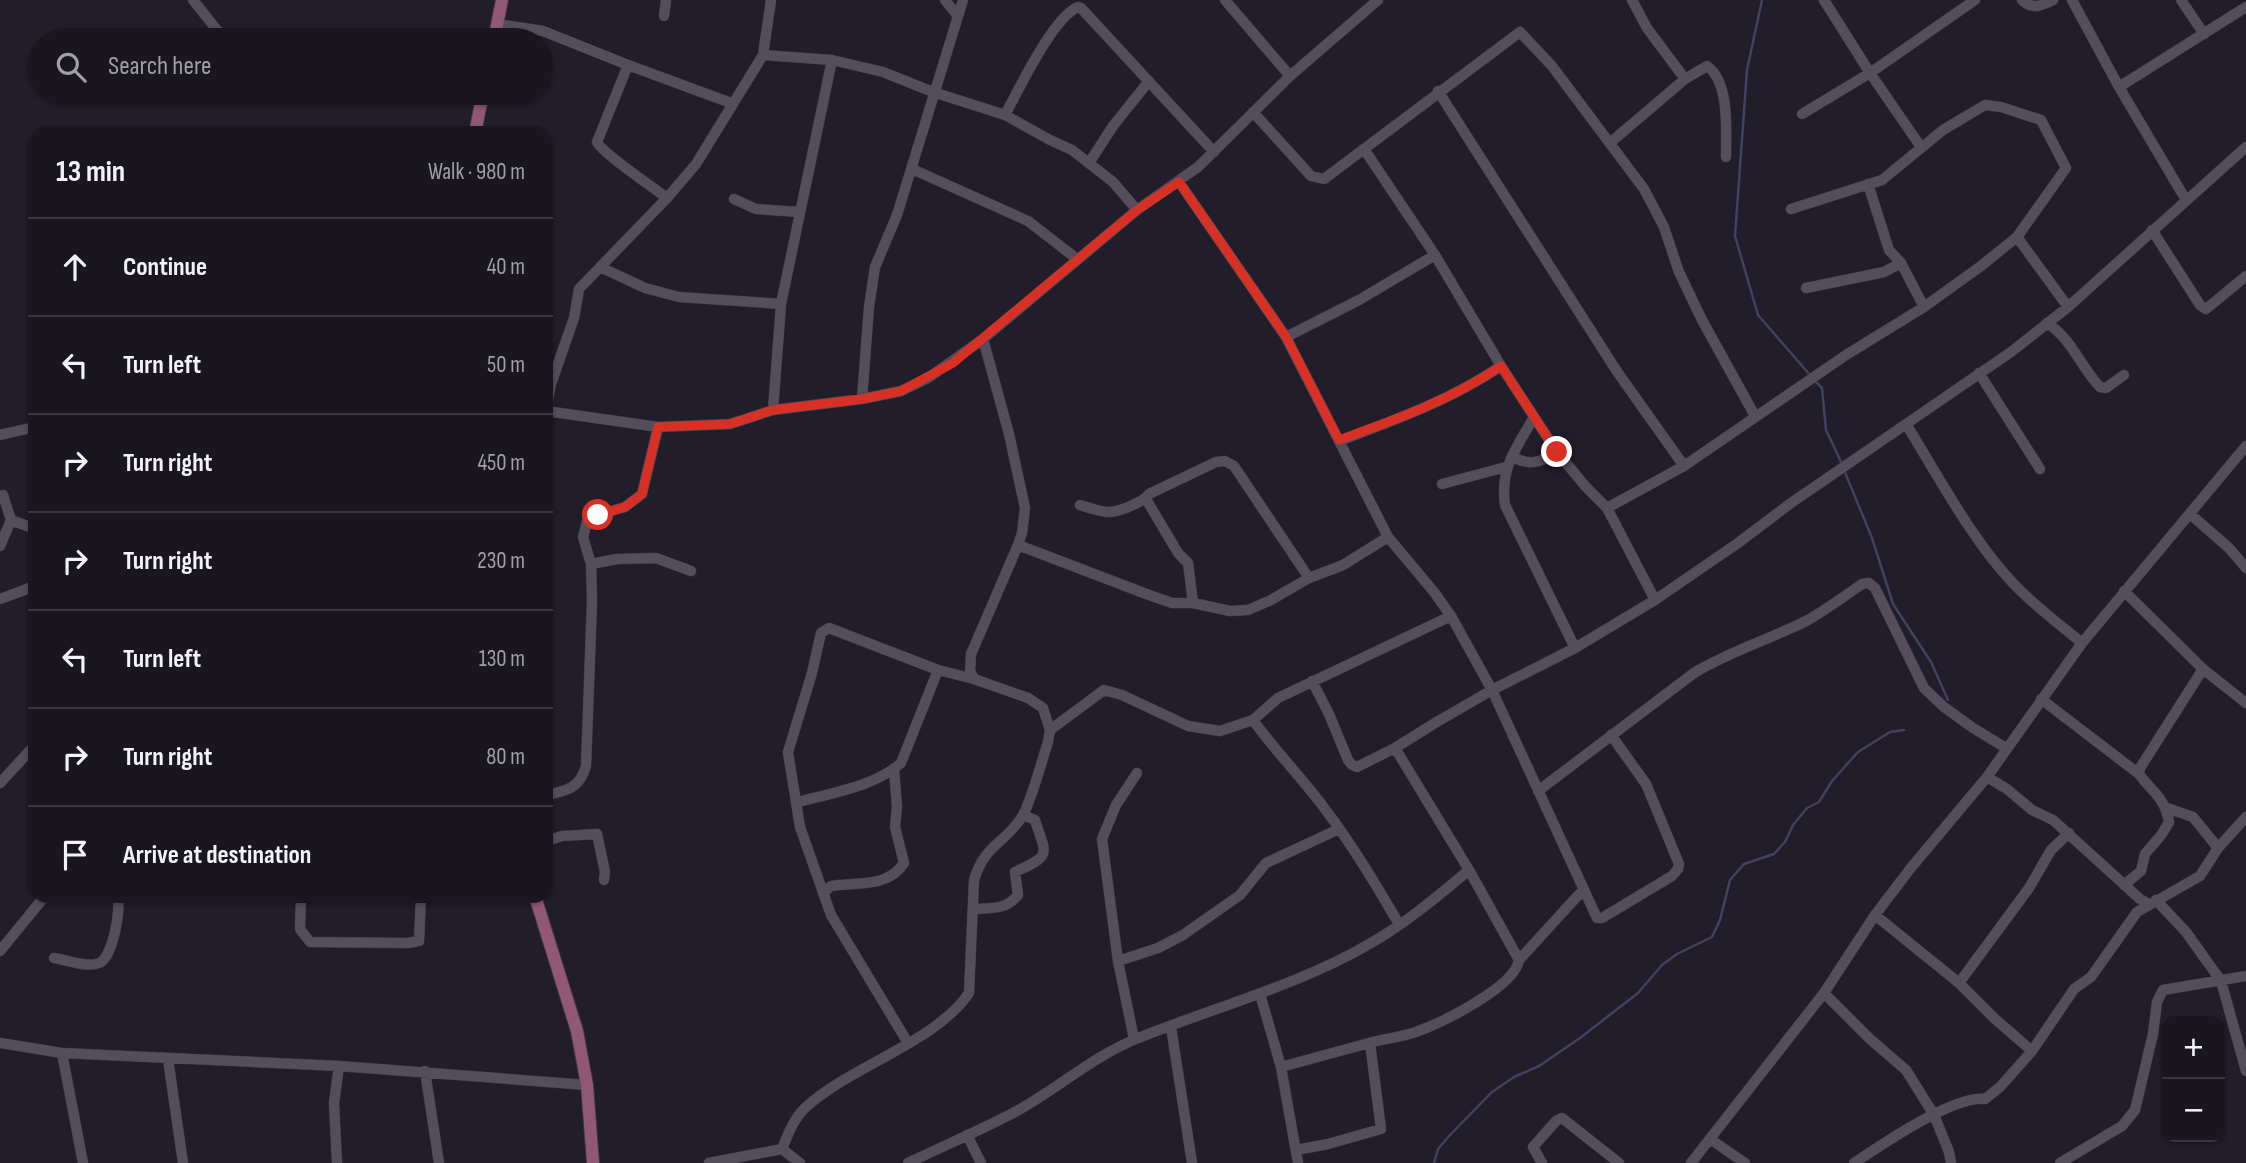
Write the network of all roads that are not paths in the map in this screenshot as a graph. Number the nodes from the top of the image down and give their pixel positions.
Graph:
1 (193, 0) edge
2 (502, 0) edge
3 (666, 0) edge
4 (771, 0) edge
5 (945, 0) edge
6 (963, 0) edge
7 (1226, 0) edge
8 (1378, 0) edge
9 (1632, 0) edge
10 (1824, 0) edge
11 (1975, 0) edge
12 (2022, 0) edge
13 (2053, 0) edge
14 (2072, 0) edge
15 (2181, 0) edge
16 (2246, 7) edge
17 (957, 15) junction
18 (664, 16) dead end
19 (497, 24) junction
20 (215, 28) edge
21 (496, 28) edge
22 (523, 28) edge
23 (2204, 34) junction
24 (553, 35) edge
25 (762, 55) junction
26 (832, 60) junction
27 (628, 65) junction
28 (1870, 73) junction
29 (1290, 76) junction
30 (1685, 79) junction
31 (1149, 81) junction
32 (2119, 87) junction
33 (1438, 91) junction
34 (933, 92) junction
35 (731, 103) junction
36 (481, 105) edge
37 (1253, 112) junction
38 (1802, 114) dead end
39 (1005, 115) junction
40 (476, 126) edge
41 (1611, 142) junction
42 (1922, 147) junction
43 (2246, 147) edge
44 (1364, 149) junction
45 (1214, 152) junction
46 (1726, 157) dead end
47 (1089, 163) junction
48 (912, 169) junction
49 (1179, 182) junction
50 (1868, 184) junction
51 (667, 198) junction
52 (734, 199) dead end
53 (2186, 200) junction
54 (1791, 209) dead end
55 (1137, 210) junction
56 (800, 212) junction
57 (2152, 230) junction
58 (2017, 237) junction
59 (1436, 256) junction
60 (1077, 259) junction
61 (1901, 263) junction
62 (600, 267) junction
63 (2246, 276) edge
64 (1806, 288) dead end
65 (781, 304) junction
66 (1924, 307) junction
67 (2068, 307) junction
68 (2047, 323) junction
69 (1286, 337) junction
70 (983, 340) junction
71 (1501, 366) junction
72 (1979, 373) junction
73 (2124, 375) dead end
74 (553, 378) edge
75 (862, 399) junction
76 (773, 410) junction
77 (553, 412) edge
78 (1755, 416) junction
79 (1534, 417) junction
80 (1906, 424) junction
81 (658, 427) junction
82 (28, 429) edge
83 (0, 435) edge
84 (1339, 440) junction
85 (2246, 446) edge
86 (1557, 452) junction
87 (1512, 456) junction
88 (1684, 466) junction
89 (1506, 467) junction
90 (2040, 469) dead end
91 (1442, 484) dead end
92 (3, 495) dead end
93 (1146, 499) junction
94 (1080, 505) dead end
95 (1607, 508) junction
96 (2190, 513) junction
97 (11, 520) junction
98 (28, 526) edge
99 (1388, 537) junction
100 (1018, 545) junction
101 (0, 546) edge
102 (591, 564) junction
103 (2246, 568) edge
104 (691, 572) dead end
105 (1309, 578) junction
106 (28, 588) edge
107 (2124, 591) junction
108 (1, 596) edge
109 (1655, 600) junction
110 (1193, 603) junction
111 (1451, 616) junction
112 (2082, 643) junction
113 (1575, 648) junction
114 (2203, 668) junction
115 (938, 670) junction
116 (974, 679) junction
117 (1311, 681) junction
118 (1492, 690) junction
119 (2041, 699) junction
120 (2246, 703) edge
121 (1253, 720) junction
122 (1050, 730) junction
123 (1611, 735) junction
124 (1395, 748) junction
125 (2006, 748) junction
126 (28, 753) edge
127 (894, 769) junction
128 (1138, 774) dead end
129 (2139, 774) junction
130 (1987, 777) junction
131 (0, 783) edge
132 (1538, 791) junction
133 (553, 793) edge
134 (798, 802) junction
135 (2167, 808) junction
136 (1023, 815) junction
137 (2246, 817) edge
138 (1339, 828) junction
139 (2069, 834) junction
140 (553, 839) edge
141 (2218, 848) junction
142 (1469, 870) junction
143 (604, 880) dead end
144 (2124, 885) junction
145 (1583, 890) junction
146 (823, 893) junction
147 (2148, 901) junction
148 (39, 903) edge
149 (118, 903) edge
150 (301, 903) edge
151 (421, 903) edge
152 (537, 903) edge
153 (973, 909) junction
154 (1875, 915) junction
155 (1399, 925) junction
156 (0, 951) edge
157 (54, 958) dead end
158 (1518, 960) junction
159 (1118, 961) junction
160 (2246, 976) edge
161 (2221, 981) junction
162 (1959, 983) junction
163 (1824, 993) junction
164 (1260, 994) junction
165 (1171, 1027) junction
166 (1134, 1040) junction
167 (0, 1043) edge
168 (908, 1043) junction
169 (1370, 1043) junction
170 (2032, 1051) junction
171 (62, 1053) junction
172 (168, 1059) junction
173 (339, 1066) junction
174 (1281, 1068) junction
175 (425, 1071) junction
176 (2246, 1071) edge
177 (587, 1085) junction
178 (1934, 1115) junction
179 (967, 1135) junction
180 (1710, 1139) junction
181 (782, 1149) junction
182 (1296, 1150) junction
183 (83, 1163) edge
184 (183, 1163) edge
185 (337, 1163) edge
186 (439, 1163) edge
187 (593, 1163) edge
188 (709, 1163) edge
189 (800, 1163) edge
190 (908, 1163) edge
191 (981, 1163) edge
192 (1192, 1163) edge
193 (1298, 1163) edge
194 (1542, 1163) edge
195 (1619, 1163) edge
196 (1691, 1163) edge
197 (1745, 1163) edge
198 (1854, 1163) edge
199 (1951, 1163) edge
200 (2060, 1163) edge

1 - 20 street
2 - 19 main road
3 - 18 street
4 - 25 street
5 - 17 street
6 - 17 street
7 - 29 street
8 - 29 street
9 - 30 street
10 - 28 street
11 - 28 street
12 - 13 street
14 - 32 street
15 - 23 street
16 - 23 street
17 - 34 street
19 - 21 main road
19 - 22 street
23 - 32 street
24 - 27 street
25 - 26 street
25 - 35 street
26 - 34 street
26 - 56 street
27 - 35 street
27 - 51 street
28 - 38 street
28 - 42 street
29 - 37 street
30 - 41 street
30 - 46 street
31 - 39 street
31 - 45 street
31 - 47 street
32 - 53 street
33 - 41 street
33 - 44 street
33 - 88 street
34 - 39 street
34 - 48 street
35 - 51 street
36 - 40 main road
37 - 44 street
37 - 45 street
39 - 47 street
41 - 78 street
42 - 50 street
42 - 58 street
43 - 53 street
44 - 59 street
45 - 49 street
47 - 55 street
48 - 60 street
48 - 75 street
49 - 55 street
49 - 69 street
50 - 54 street
50 - 61 street
51 - 62 street
52 - 56 street
53 - 57 street
55 - 60 street
56 - 65 street
57 - 63 street
57 - 67 street
58 - 66 street
58 - 67 street
59 - 69 street
59 - 71 street
60 - 70 street
61 - 64 street
61 - 66 street
62 - 65 street
62 - 74 street
65 - 76 street
66 - 78 street
67 - 68 street
68 - 72 street
68 - 73 street
69 - 84 street
70 - 75 street
70 - 100 street
71 - 79 street
71 - 84 street
72 - 80 street
72 - 90 street
75 - 76 street
76 - 81 street
77 - 81 street
78 - 88 street
79 - 86 street
79 - 87 street
80 - 109 street
80 - 112 street
81 - 102 street
82 - 83 street
84 - 99 street
85 - 96 street
86 - 87 street
86 - 95 street
87 - 89 street
88 - 95 street
89 - 91 street
89 - 113 street
92 - 97 street
93 - 94 street
93 - 105 street
93 - 110 street
95 - 109 street
96 - 103 street
96 - 107 street
97 - 98 street
97 - 101 street
99 - 105 street
99 - 111 street
100 - 110 street
100 - 116 street
102 - 104 street
102 - 133 street
105 - 110 street
106 - 108 street
107 - 112 street
107 - 114 street
109 - 113 street
111 - 117 street
111 - 118 street
112 - 119 street
113 - 118 street
114 - 120 street
114 - 129 street
115 - 116 street
115 - 127 street
115 - 134 street
116 - 122 street
117 - 121 street
117 - 124 street
118 - 124 street
118 - 132 street
119 - 125 street
119 - 129 street
121 - 122 street
121 - 138 street
122 - 136 street
123 - 125 street
123 - 132 street
123 - 145 street
124 - 142 street
125 - 130 street
126 - 131 street
127 - 134 street
127 - 146 street
128 - 159 street
129 - 135 street
130 - 139 street
130 - 154 street
132 - 145 street
134 - 146 street
135 - 141 street
135 - 144 street
136 - 153 street
136 - 153 street
137 - 141 street
138 - 155 street
138 - 159 street
139 - 144 street
139 - 162 street
140 - 143 street
141 - 147 street
142 - 155 street
142 - 158 street
144 - 147 street
145 - 158 street
146 - 168 street
147 - 161 street
147 - 170 street
148 - 156 street
149 - 157 street
150 - 151 street
152 - 177 main road
153 - 168 street
154 - 162 street
154 - 163 street
155 - 164 street
158 - 169 street
159 - 166 street
160 - 161 street
161 - 176 street
161 - 200 street
162 - 170 street
163 - 178 street
163 - 180 street
164 - 165 street
164 - 174 street
165 - 166 street
165 - 192 street
166 - 179 street
167 - 171 street
168 - 181 street
169 - 174 street
169 - 182 street
170 - 178 street
171 - 172 street
171 - 183 street
172 - 173 street
172 - 184 street
173 - 175 street
173 - 185 street
174 - 182 street
175 - 177 street
175 - 186 street
177 - 187 main road
178 - 198 street
178 - 199 street
179 - 190 street
179 - 191 street
180 - 196 street
180 - 197 street
181 - 188 street
181 - 189 street
182 - 193 street
194 - 195 street

